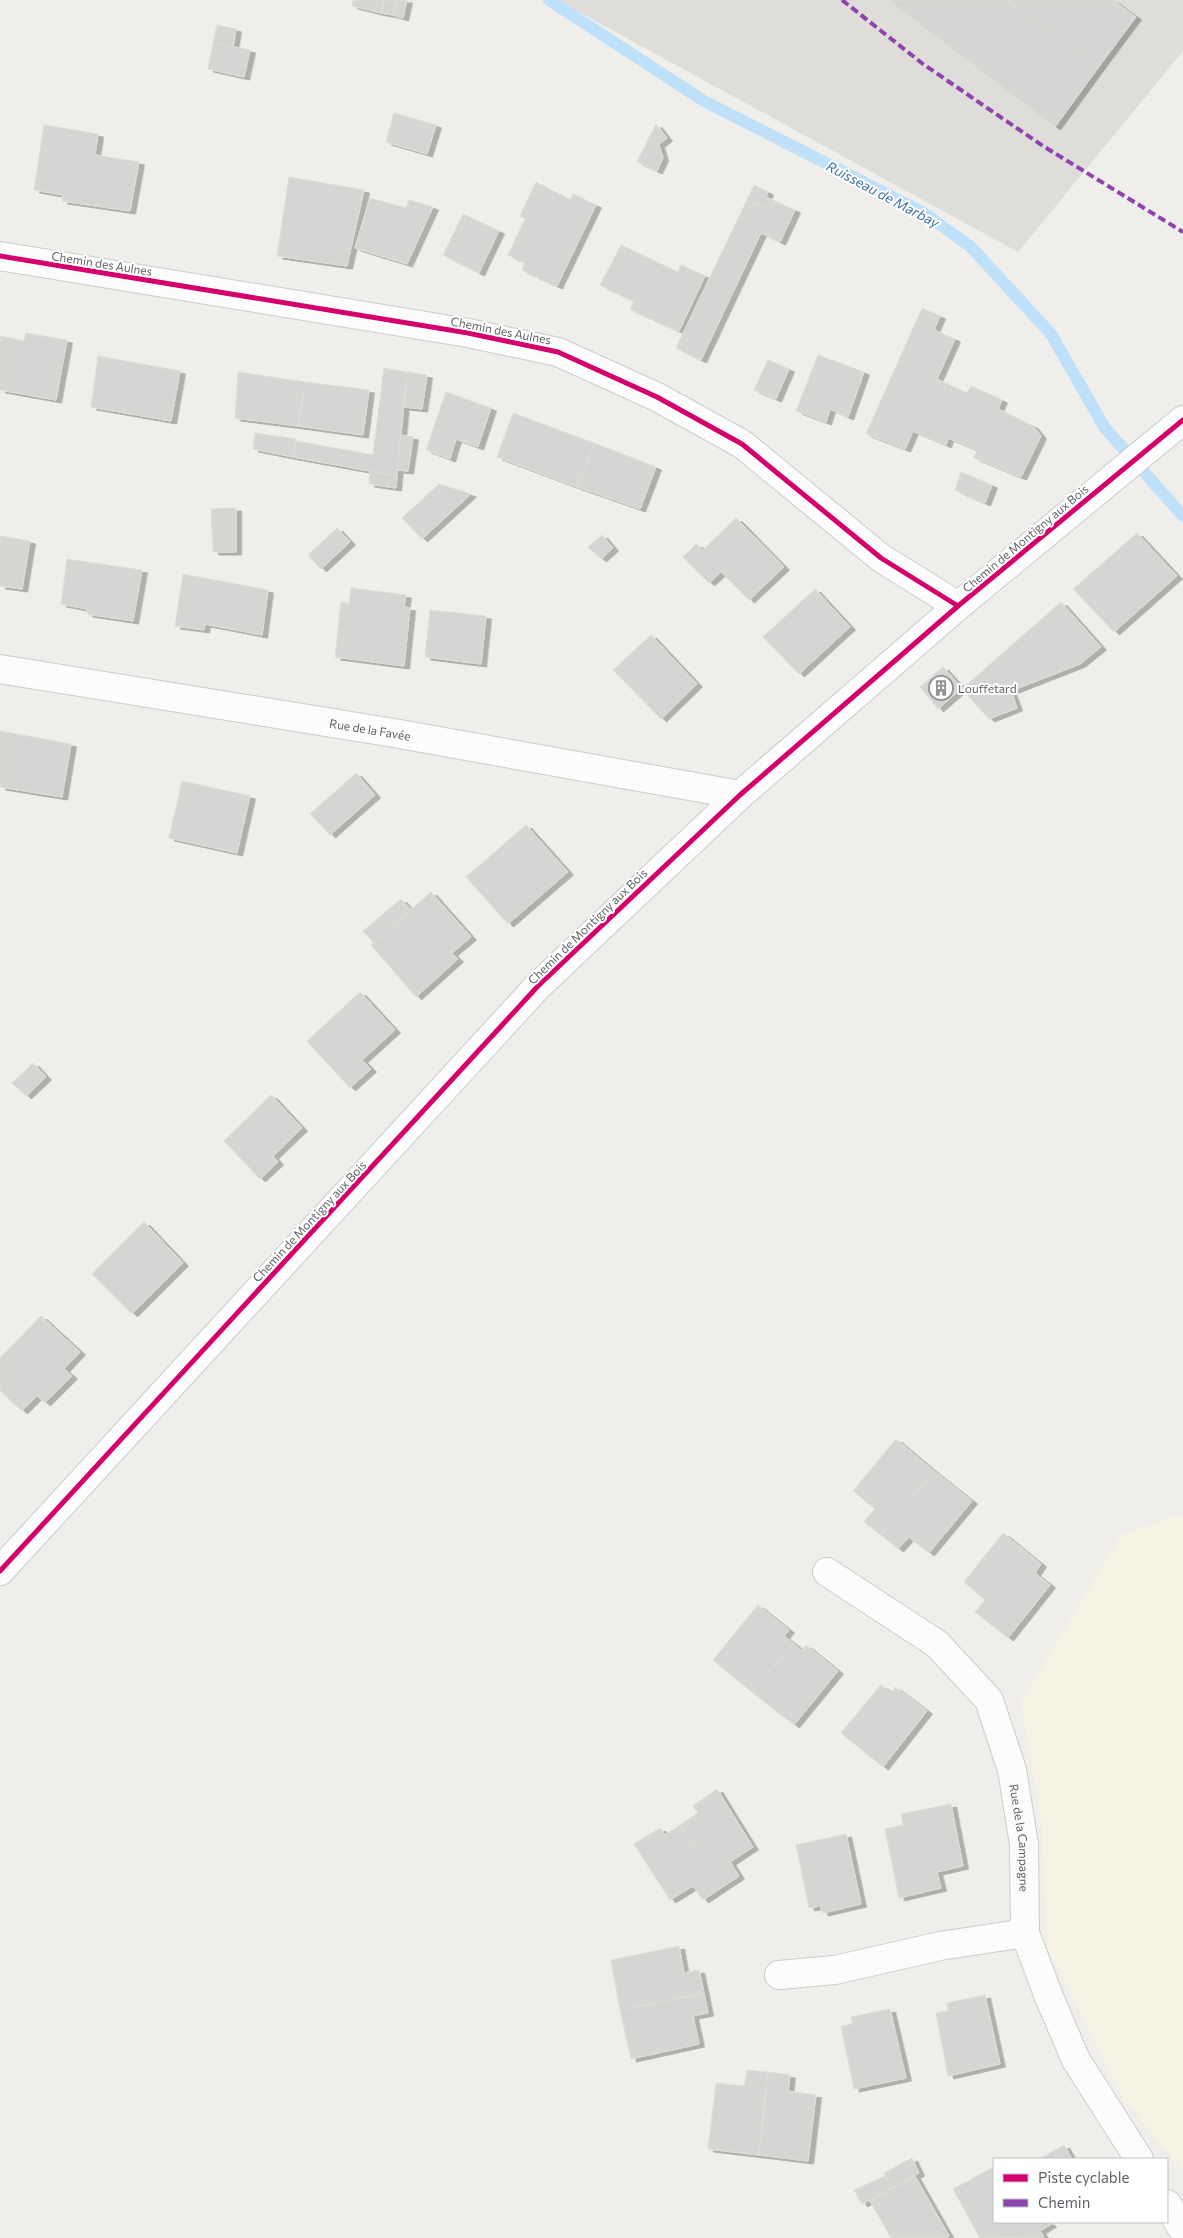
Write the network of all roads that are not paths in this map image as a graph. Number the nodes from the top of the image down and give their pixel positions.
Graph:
1 (0, 256) edge
2 (1183, 420) edge
3 (958, 606) junction
4 (0, 668) edge
5 (740, 795) junction
6 (0, 1571) edge
7 (827, 1572) dead end
8 (1026, 1932) junction
9 (779, 1975) dead end
10 (1138, 2158) edge
11 (1168, 2206) edge
12 (1183, 2231) edge
13 (1169, 2238) edge

1 - 3 street, Chemin des Aulnes
2 - 3 street, Chemin de Montigny aux Bois
3 - 5 street, Chemin de Montigny aux Bois
4 - 5 street, Rue de la Favée
5 - 6 street, Chemin de Montigny aux Bois
7 - 8 street, Rue de la Campagne
8 - 9 street
8 - 10 street, Rue de la Campagne
11 - 12 street
12 - 13 street

